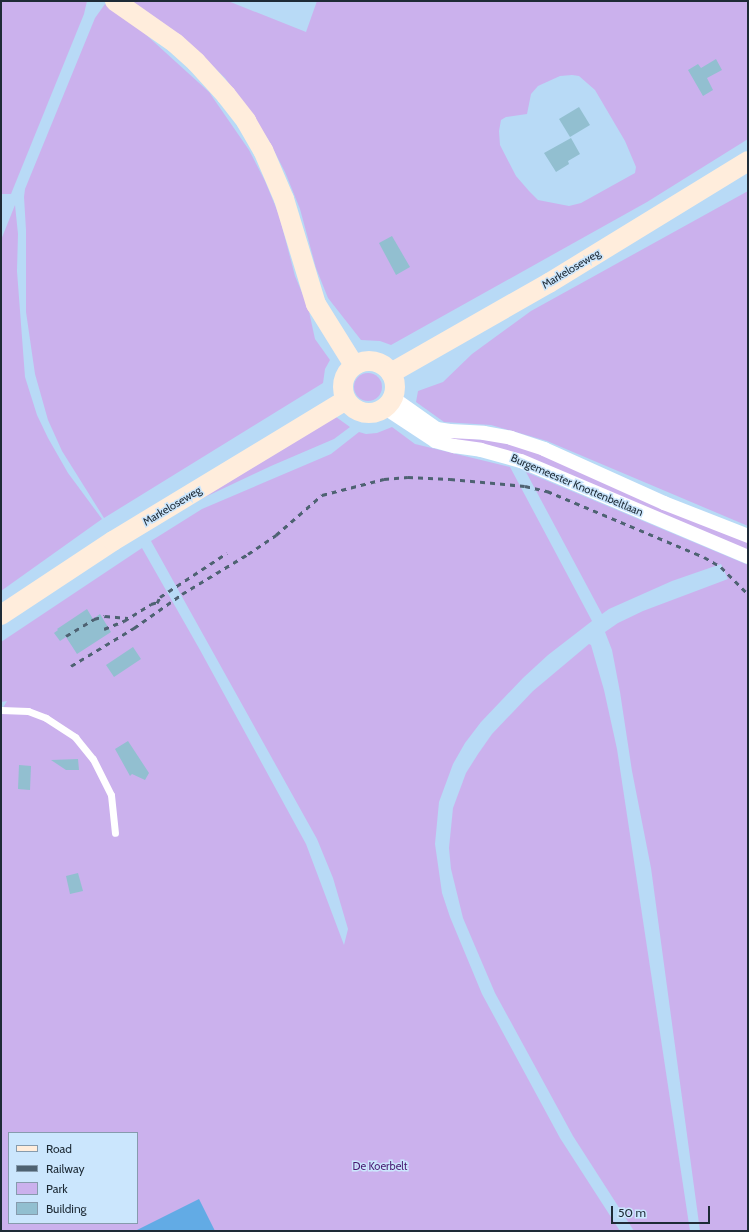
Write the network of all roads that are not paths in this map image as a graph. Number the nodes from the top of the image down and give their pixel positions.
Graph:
1 (117, 2) edge
2 (748, 161) edge
3 (354, 365) junction
4 (391, 374) junction
5 (346, 400) junction
6 (389, 403) junction
7 (748, 536) edge
8 (748, 557) edge
9 (1, 615) edge
10 (1, 710) edge
11 (115, 833) dead end

1 - 3 main road
2 - 4 main road, Markeloseweg
3 - 4 main road
3 - 5 main road
4 - 6 main road
5 - 6 main road
5 - 9 main road, Markeloseweg
6 - 7 street, Burgemeester Knottenbeltlaan
6 - 8 street, Burgemeester Knottenbeltlaan
10 - 11 lane

